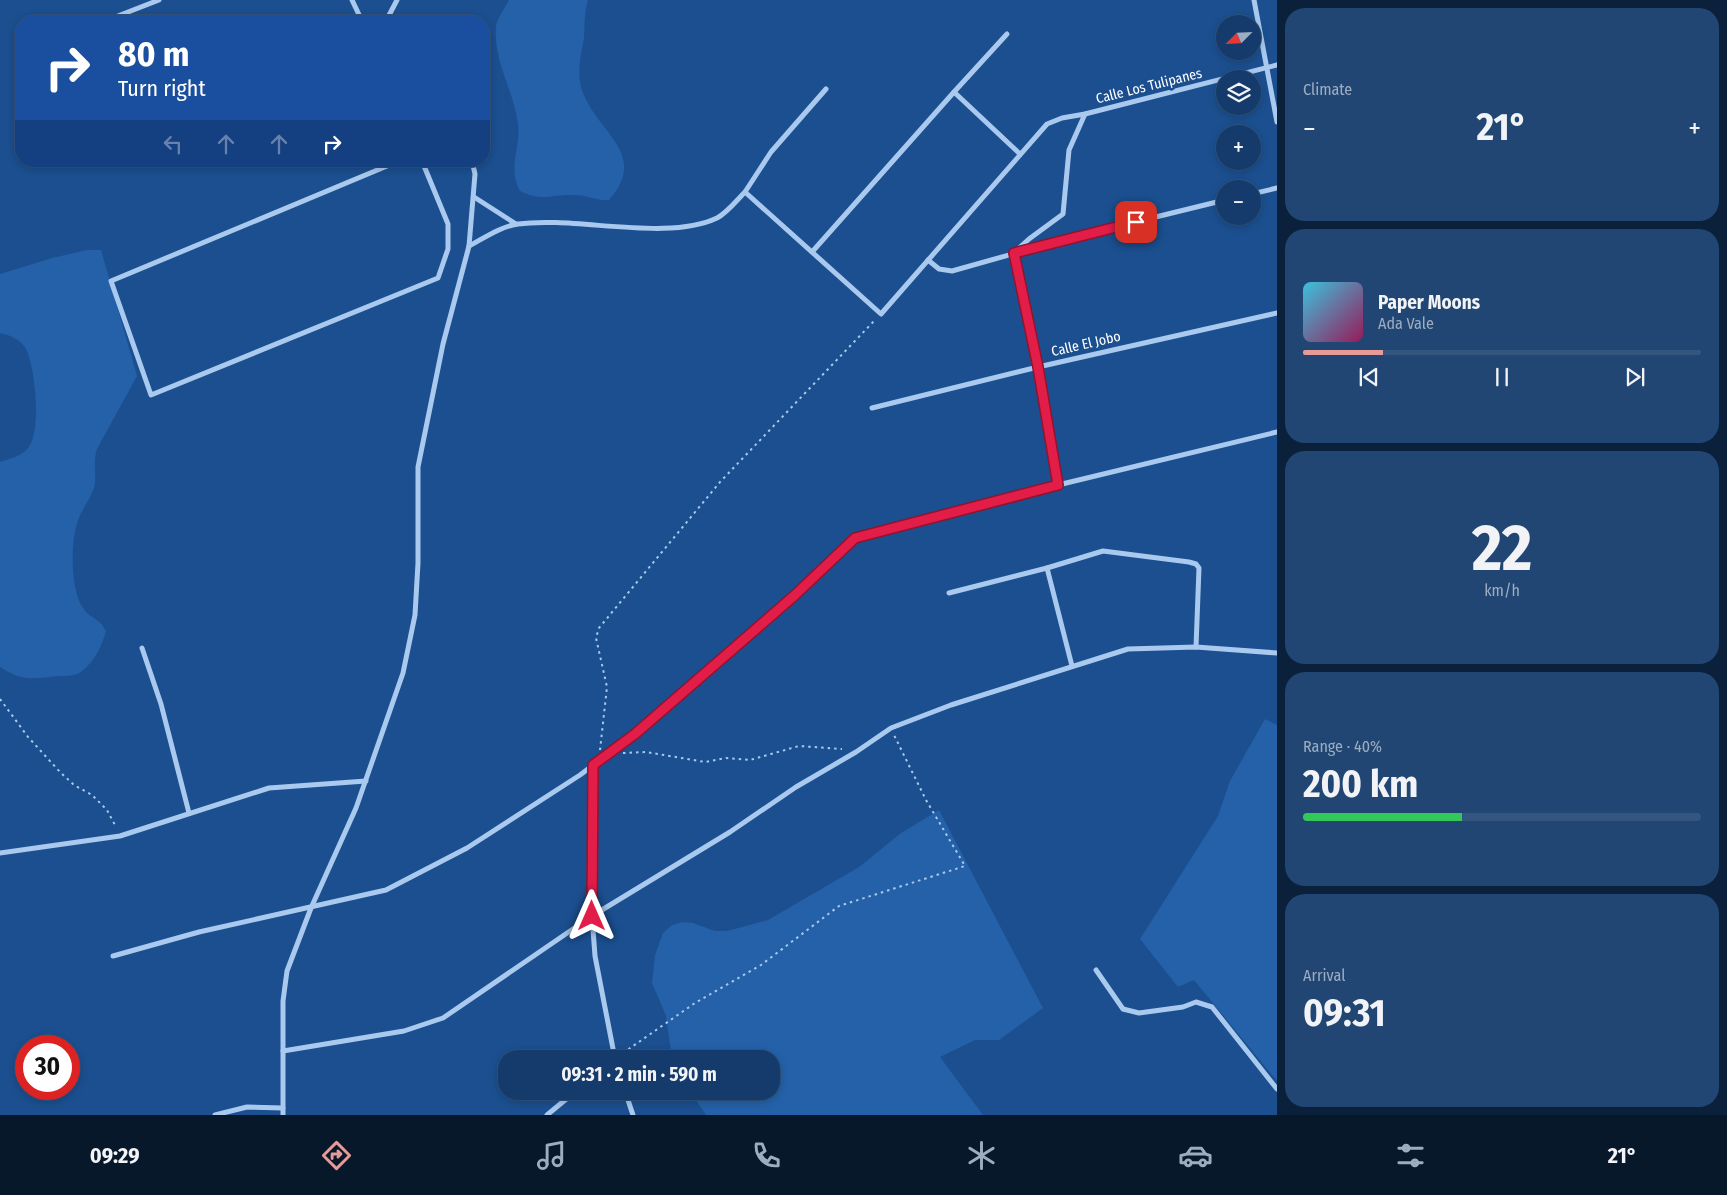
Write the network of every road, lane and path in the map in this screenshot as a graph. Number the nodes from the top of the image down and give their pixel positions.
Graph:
1 (159, 0) edge
2 (352, 0) edge
3 (397, 0) edge
4 (1254, 0) edge
5 (120, 15) edge
6 (359, 15) edge
7 (389, 15) edge
8 (1007, 34) dead end
9 (1277, 65) edge
10 (1267, 68) junction
11 (826, 89) dead end
12 (954, 92) junction
13 (1085, 114) junction
14 (1277, 122) edge
15 (1020, 154) junction
16 (385, 167) edge
17 (424, 167) edge
18 (474, 167) edge
19 (1277, 188) edge
20 (745, 192) junction
21 (1261, 192) edge
22 (474, 197) junction
23 (1216, 202) edge
24 (516, 224) junction
25 (469, 246) junction
26 (812, 252) junction
27 (1014, 253) junction
28 (928, 260) junction
29 (881, 314) junction
30 (1277, 314) edge
31 (1038, 367) junction
32 (872, 408) dead end
33 (1277, 432) edge
34 (1058, 485) junction
35 (1046, 568) junction
36 (949, 593) dead end
37 (1196, 647) junction
38 (142, 648) dead end
39 (1277, 653) edge
40 (1072, 666) junction
41 (0, 698) edge
42 (892, 728) junction
43 (856, 752) junction
44 (618, 754) dead end
45 (599, 760) junction
46 (593, 765) junction
47 (366, 782) junction
48 (189, 813) junction
49 (120, 836) junction
50 (0, 853) edge
51 (311, 908) junction
52 (592, 916) junction
53 (113, 956) dead end
54 (1096, 970) dead end
55 (612, 1050) edge
56 (628, 1050) edge
57 (283, 1051) junction
58 (1277, 1089) edge
59 (565, 1100) edge
60 (628, 1100) edge
61 (283, 1108) junction
62 (215, 1115) edge
63 (283, 1115) edge
64 (547, 1115) edge
65 (633, 1115) edge

1 - 5 street
2 - 6 street
3 - 7 street
4 - 10 street
8 - 12 street
9 - 10 street, Calle Los Tulipanes
10 - 13 street, Calle Los Tulipanes
10 - 14 street
11 - 20 street
12 - 15 street
12 - 26 street
13 - 15 street, Calle Los Tulipanes
13 - 27 street
15 - 28 street, Calle Los Tulipanes
16 - 17 street
18 - 22 street
19 - 21 street
20 - 24 street
20 - 26 street
22 - 24 street
22 - 25 street
23 - 27 street
24 - 25 street
25 - 47 street
26 - 29 street
27 - 28 street
27 - 31 street
28 - 29 street, Calle Los Tulipanes
29 - 45 path
30 - 31 street, Calle El Jobo
31 - 32 street, Calle El Jobo
31 - 34 street
33 - 34 street
34 - 45 street
35 - 36 street
35 - 37 street
35 - 40 street
37 - 39 street
37 - 40 street
38 - 48 street
40 - 42 street
41 - 49 path
42 - 43 street
42 - 56 path
43 - 44 path
43 - 52 street
45 - 46 street
46 - 51 street
46 - 52 street
47 - 48 street
47 - 51 street
48 - 49 street
49 - 50 street
51 - 53 street
51 - 57 street
52 - 55 street
52 - 57 street
54 - 58 street
57 - 61 street
59 - 64 street
60 - 65 street
61 - 62 street
61 - 63 street

